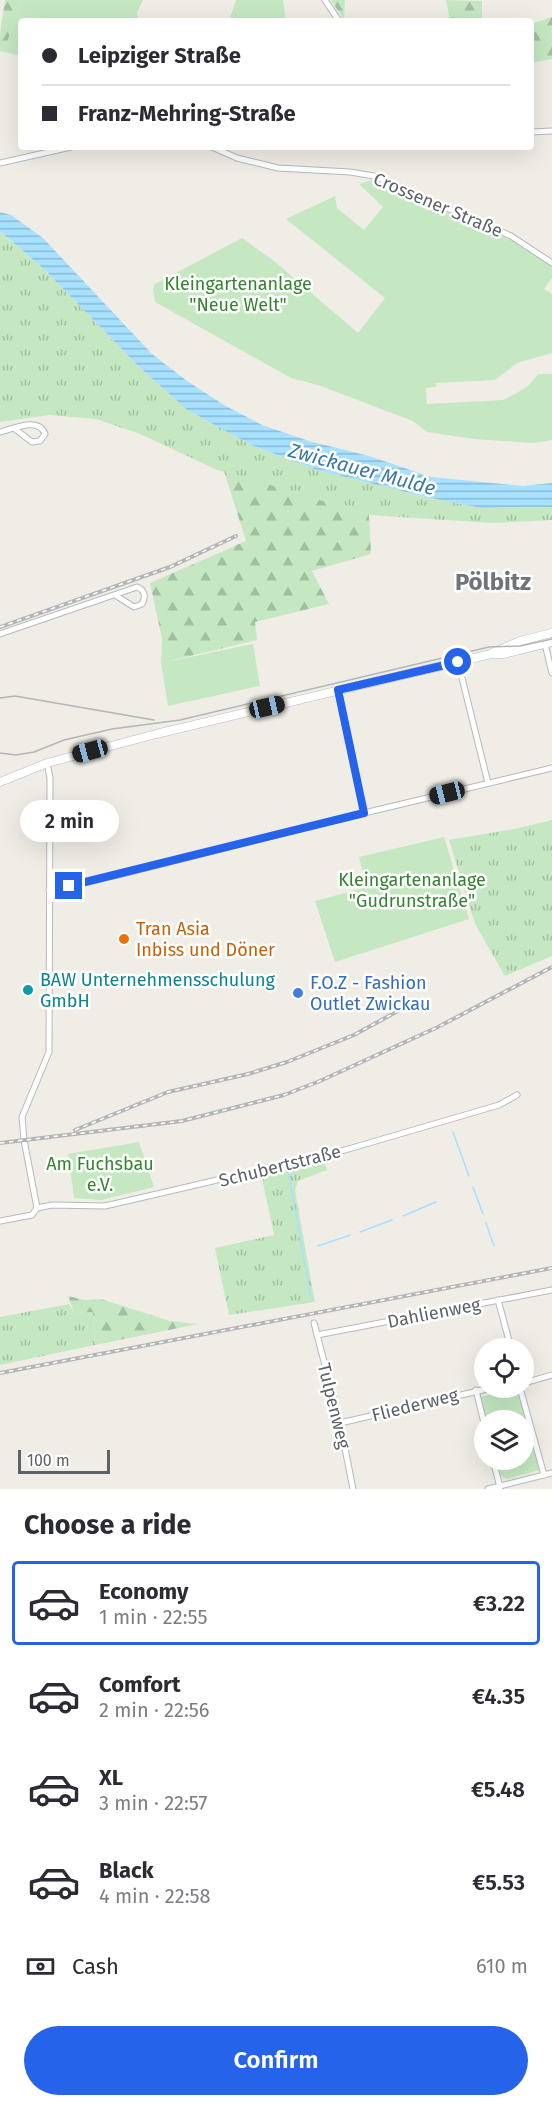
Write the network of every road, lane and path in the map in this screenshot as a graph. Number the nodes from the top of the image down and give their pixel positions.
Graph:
1 (325, 0) edge
2 (337, 18) edge
3 (552, 131) edge
4 (534, 132) edge
5 (58, 150) edge
6 (219, 150) edge
7 (0, 163) edge
8 (552, 263) edge
9 (15, 429) junction
10 (0, 432) edge
11 (115, 595) junction
12 (552, 633) edge
13 (0, 634) edge
14 (548, 643) edge
15 (491, 654) junction
16 (458, 662) junction
17 (552, 673) edge
18 (338, 690) junction
19 (47, 763) junction
20 (552, 768) edge
21 (0, 782) edge
22 (488, 783) junction
23 (364, 813) junction
24 (49, 890) junction
25 (517, 1095) dead end
26 (37, 1208) junction
27 (0, 1221) edge
28 (552, 1290) edge
29 (498, 1300) junction
30 (314, 1323) dead end
31 (317, 1335) junction
32 (508, 1338) edge
33 (552, 1375) edge
34 (534, 1380) edge
35 (474, 1390) edge
36 (523, 1398) edge
37 (340, 1424) junction
38 (496, 1470) edge
39 (552, 1473) edge
40 (543, 1475) junction
41 (500, 1488) edge
42 (354, 1489) edge
43 (488, 1489) edge

1 - 2 street
3 - 4 street
5 - 7 street
6 - 8 street, Crossener Straße
9 - 9 street
9 - 10 street
11 - 11 street
11 - 13 street
12 - 15 street
14 - 15 street
14 - 17 street
15 - 16 street
16 - 18 street
16 - 22 street
18 - 19 street
18 - 23 street
19 - 21 street
19 - 24 street
20 - 22 street
22 - 23 street
23 - 24 street
24 - 26 street
25 - 26 street, Schubertstraße
26 - 27 street, Schubertstraße
28 - 29 street, Dahlienweg
29 - 31 street, Dahlienweg
29 - 32 street
30 - 31 street, Tulpenweg
31 - 37 street, Tulpenweg
33 - 34 street
35 - 37 street, Fliederweg
36 - 40 street
37 - 42 street, Tulpenweg
38 - 41 street
39 - 40 street
40 - 41 street
41 - 43 street

